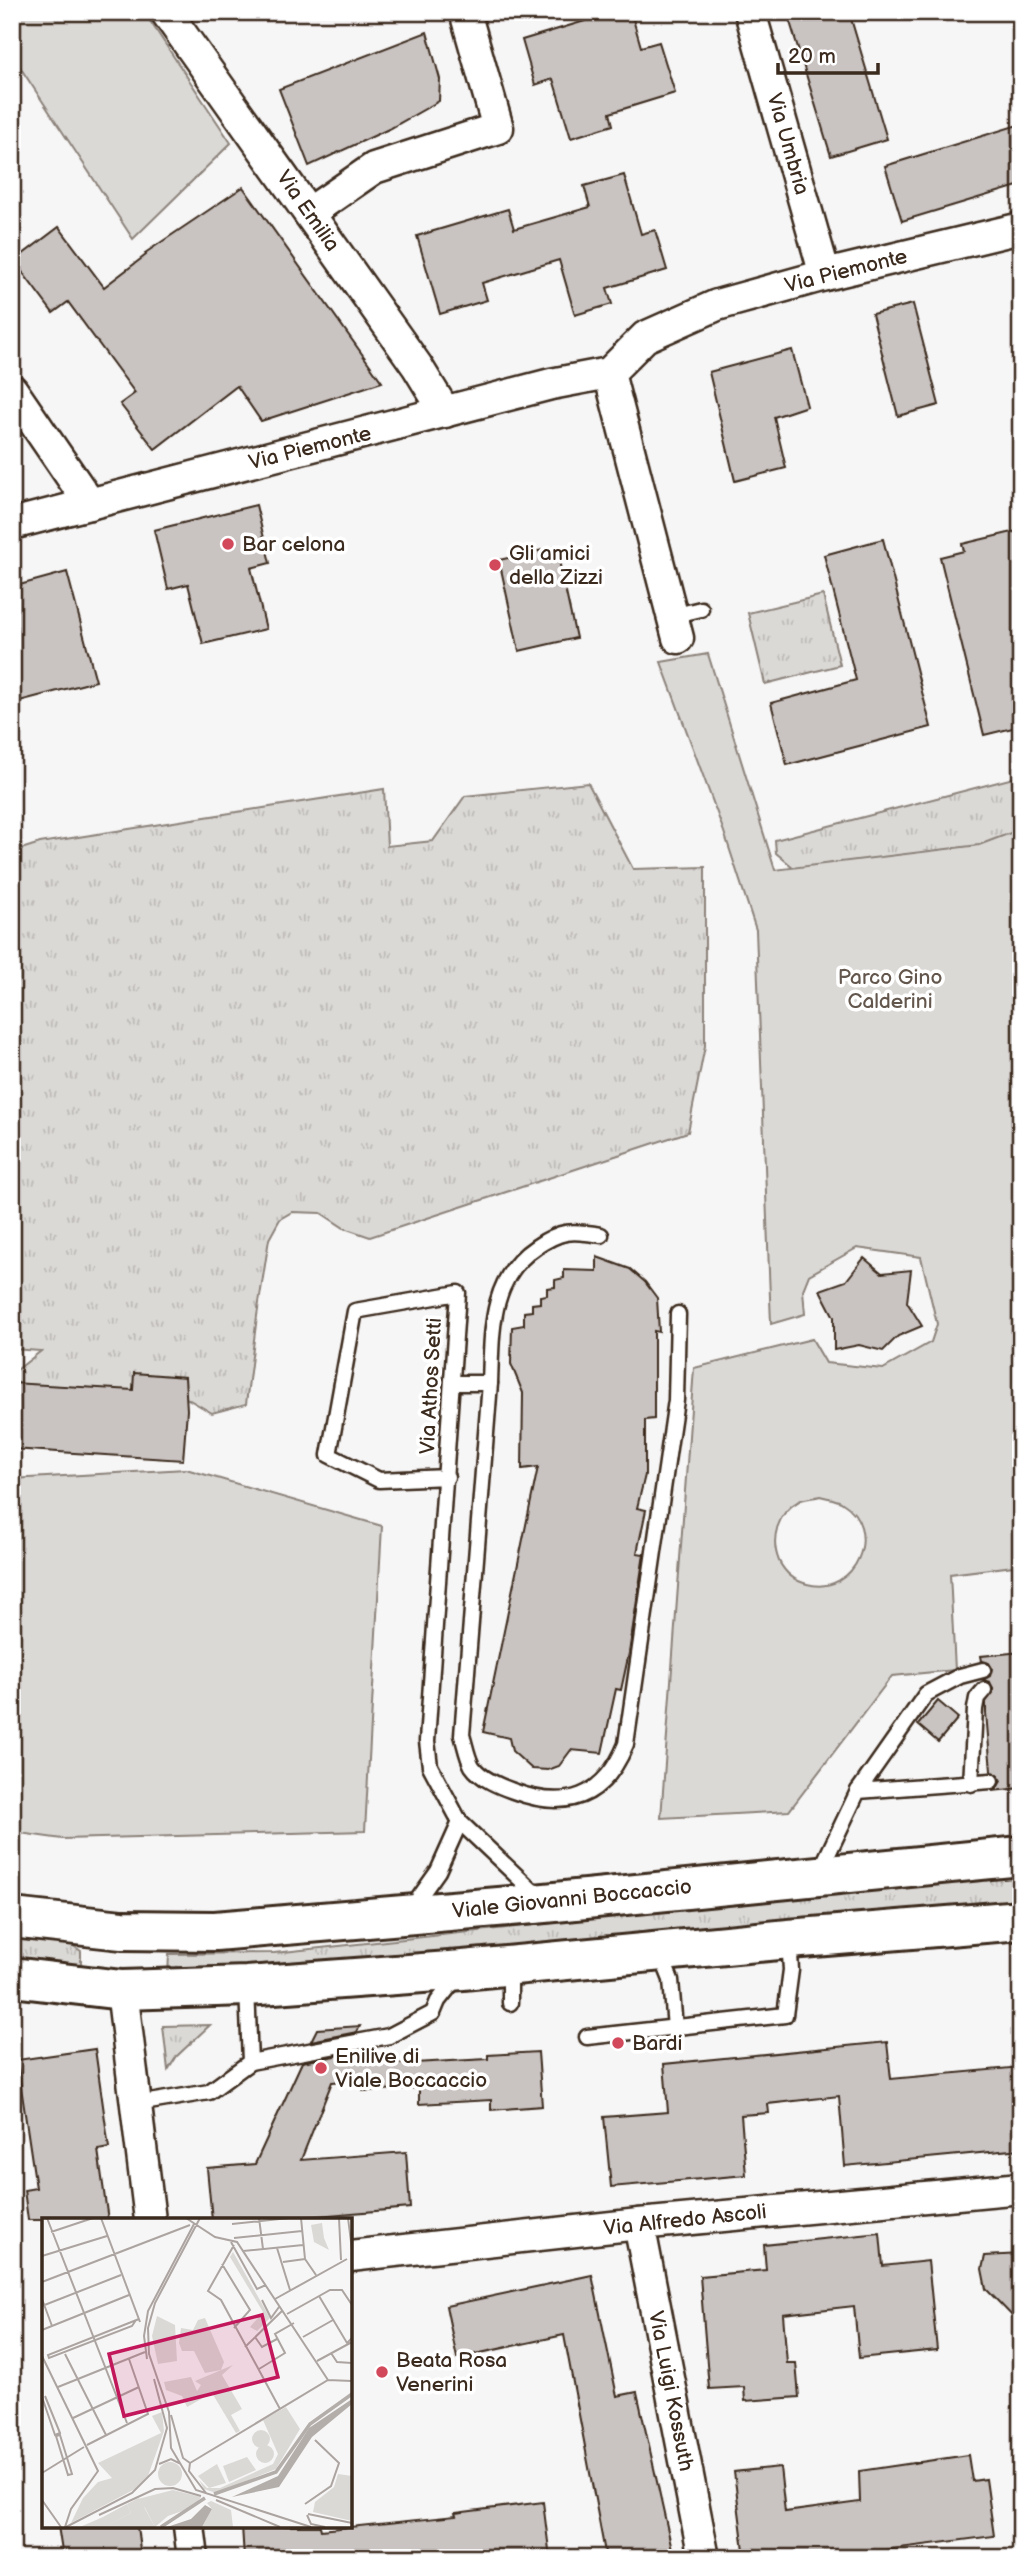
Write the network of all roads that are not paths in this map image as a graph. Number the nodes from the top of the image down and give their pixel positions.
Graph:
1 (166, 12) edge
2 (465, 12) edge
3 (750, 12) edge
4 (309, 213) junction
5 (1021, 228) edge
6 (825, 275) junction
7 (609, 373) junction
8 (12, 390) edge
9 (446, 412) junction
10 (90, 504) junction
11 (12, 524) edge
12 (683, 630) dead end
13 (601, 1236) dead end
14 (678, 1314) dead end
15 (452, 1383) junction
16 (490, 1383) junction
17 (447, 1477) junction
18 (983, 1670) dead end
19 (984, 1690) dead end
20 (989, 1754) dead end
21 (973, 1756) junction
22 (991, 1782) dead end
23 (971, 1784) junction
24 (858, 1791) junction
25 (460, 1822) junction
26 (1021, 1856) edge
27 (818, 1875) junction
28 (545, 1903) junction
29 (407, 1915) junction
30 (12, 1918) edge
31 (1021, 1920) edge
32 (122, 1930) junction
33 (789, 1939) junction
34 (659, 1951) junction
35 (510, 1965) junction
36 (463, 1970) junction
37 (12, 1977) edge
38 (247, 1986) junction
39 (122, 1990) junction
40 (510, 2003) dead end
41 (675, 2028) junction
42 (587, 2037) dead end
43 (250, 2062) junction
44 (137, 2104) junction
45 (1021, 2188) edge
46 (150, 2218) edge
47 (639, 2224) junction
48 (352, 2256) edge
49 (189, 2528) edge
50 (193, 2558) edge
51 (704, 2558) edge

1 - 4 street, Via Emilia
2 - 4 street
3 - 6 street, Via Umbria
4 - 9 street, Via Emilia
5 - 6 street, Via Piemonte
6 - 7 street, Via Piemonte
7 - 9 street, Via Piemonte
7 - 12 street
8 - 10 street
9 - 10 street, Via Piemonte
10 - 11 street, Via Piemonte
13 - 16 lane
14 - 16 lane
15 - 16 lane
15 - 17 lane, Via Athos Setti
15 - 17 lane, Via Athos Setti
17 - 25 lane, Via Athos Setti
18 - 24 lane
19 - 21 lane
20 - 21 lane
21 - 23 lane
22 - 23 lane
23 - 24 lane
24 - 27 lane
25 - 28 lane, Via Athos Setti
25 - 29 lane
26 - 27 main road, Viale Giovanni Boccaccio
27 - 28 main road, Viale Giovanni Boccaccio
28 - 29 main road, Viale Giovanni Boccaccio
29 - 32 main road, Viale Giovanni Boccaccio
30 - 32 main road, Viale Giovanni Boccaccio
31 - 33 main road
32 - 39 main road
33 - 34 main road
33 - 41 lane
34 - 35 main road
34 - 41 lane
35 - 36 main road
35 - 40 lane
36 - 38 main road
36 - 43 lane
37 - 39 main road
38 - 39 main road
38 - 43 lane
39 - 44 street
41 - 42 lane
43 - 44 lane
44 - 46 street
45 - 47 street, Via Alfredo Ascoli
47 - 48 street, Via Alfredo Ascoli
47 - 51 street, Via Luigi Kossuth
49 - 50 street

